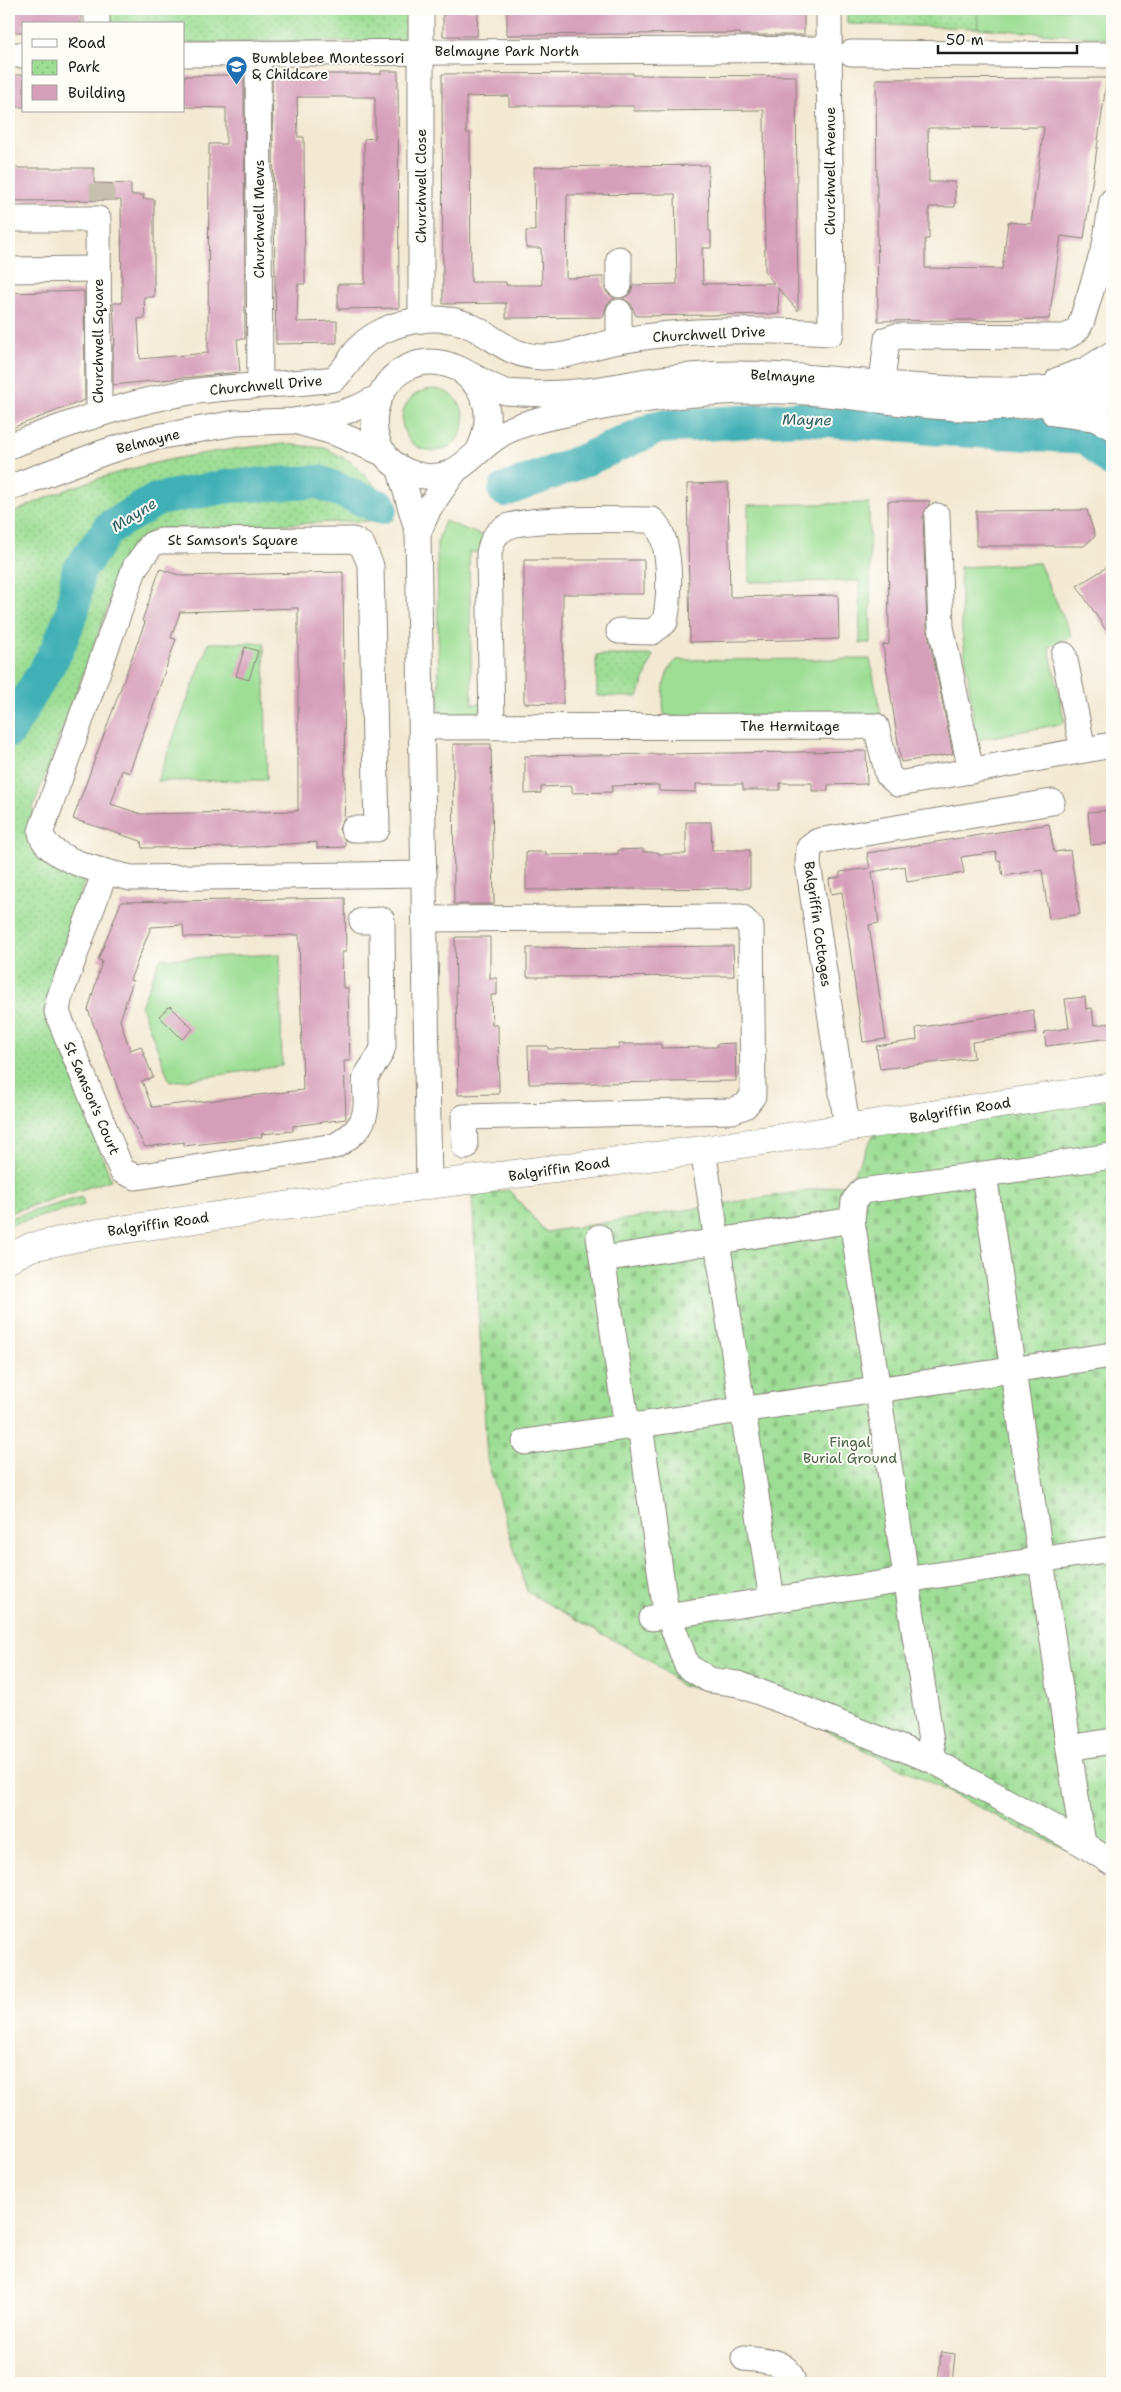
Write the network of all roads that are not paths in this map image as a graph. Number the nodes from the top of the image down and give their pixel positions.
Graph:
1 (97, 9) edge
2 (421, 9) edge
3 (829, 9) edge
4 (97, 22) edge
5 (840, 51) junction
6 (421, 52) junction
7 (258, 53) junction
8 (185, 54) edge
9 (9, 55) edge
10 (22, 55) edge
11 (1112, 55) edge
12 (1112, 201) edge
13 (9, 219) edge
14 (619, 259) dead end
15 (98, 268) junction
16 (9, 270) edge
17 (619, 285) dead end
18 (619, 312) dead end
19 (421, 320) junction
20 (830, 333) joint
21 (618, 341) junction
22 (1112, 354) edge
23 (459, 369) junction
24 (882, 382) junction
25 (260, 384) junction
26 (1112, 384) edge
27 (1002, 390) junction
28 (377, 398) junction
29 (1112, 398) edge
30 (964, 408) junction
31 (99, 413) junction
32 (293, 421) junction
33 (1112, 427) edge
34 (9, 446) edge
35 (479, 450) junction
36 (392, 460) junction
37 (454, 472) junction
38 (9, 488) edge
39 (937, 516) dead end
40 (418, 533) junction
41 (619, 631) dead end
42 (1064, 655) dead end
43 (492, 726) junction
44 (422, 727) junction
45 (1112, 745) edge
46 (1083, 750) junction
47 (971, 771) junction
48 (1052, 802) dead end
49 (353, 829) dead end
50 (105, 872) junction
51 (424, 874) junction
52 (425, 919) junction
53 (362, 921) dead end
54 (1112, 1087) edge
55 (847, 1127) junction
56 (465, 1147) dead end
57 (703, 1150) junction
58 (1112, 1156) edge
59 (984, 1175) junction
60 (429, 1185) junction
61 (852, 1220) junction
62 (717, 1240) junction
63 (9, 1258) edge
64 (1112, 1355) edge
65 (1013, 1370) junction
66 (877, 1390) junction
67 (743, 1410) junction
68 (633, 1426) junction
69 (525, 1442) dead end
70 (1112, 1549) edge
71 (1041, 1560) junction
72 (905, 1580) junction
73 (772, 1600) junction
74 (660, 1617) junction
75 (1112, 1741) edge
76 (1069, 1748) junction
77 (934, 1762) junction
78 (1083, 1844) junction
79 (1112, 1863) edge
80 (744, 2358) dead end
81 (793, 2383) edge

1 - 4 street
2 - 6 street, Churchwell Close
3 - 5 street, Churchwell Avenue
5 - 6 street, Belmayne Park North
5 - 11 street, Belmayne Park North
5 - 20 street, Churchwell Avenue
6 - 7 street, Belmayne Park North
6 - 19 street, Churchwell Close
7 - 8 street, Belmayne Park North
7 - 25 street, Churchwell Mews
9 - 10 street
12 - 24 street
13 - 15 street, Churchwell Square
14 - 17 street
15 - 16 street, Churchwell Square
15 - 31 street, Churchwell Square
18 - 21 street
19 - 21 street, Churchwell Drive
19 - 25 street, Churchwell Drive
20 - 21 street, Churchwell Drive
22 - 27 street
23 - 24 street, Belmayne
23 - 28 street, Belmayne
23 - 35 street, Belmayne
24 - 27 street, Belmayne
25 - 31 street, Churchwell Drive
26 - 27 street, Belmayne
28 - 32 street, Belmayne
28 - 36 street
29 - 30 street, Belmayne
30 - 33 street
30 - 35 street, Belmayne
31 - 34 street, Churchwell Drive
32 - 36 street, Belmayne
32 - 38 street, Belmayne
35 - 37 street, Belmayne
36 - 37 street, Belmayne
36 - 40 street
37 - 40 street
39 - 47 street
40 - 44 street
41 - 43 street
42 - 46 street
43 - 44 street, The Hermitage
43 - 47 street, The Hermitage
44 - 51 street
45 - 46 street, The Hermitage
46 - 47 street, The Hermitage
48 - 55 street, Balgriffin Cottages
49 - 50 street, St Samson's Square
50 - 51 street
50 - 53 street, St Samson's Court
51 - 52 street
52 - 56 street
52 - 60 street
54 - 55 main road, Balgriffin Road
55 - 57 main road, Balgriffin Road
57 - 60 main road, Balgriffin Road
57 - 62 street
58 - 59 street
59 - 61 street
59 - 65 street
60 - 63 main road, Balgriffin Road
61 - 62 street
61 - 66 street
62 - 67 street
62 - 68 street
64 - 65 street
65 - 66 street
65 - 71 street
66 - 67 street
66 - 72 street
67 - 68 street
67 - 73 street
68 - 69 street
68 - 74 street
70 - 71 street
71 - 72 street
71 - 76 street
72 - 73 street
72 - 77 street
73 - 74 street
74 - 77 street
75 - 76 street
76 - 78 street
77 - 78 street
78 - 79 street
80 - 81 street

